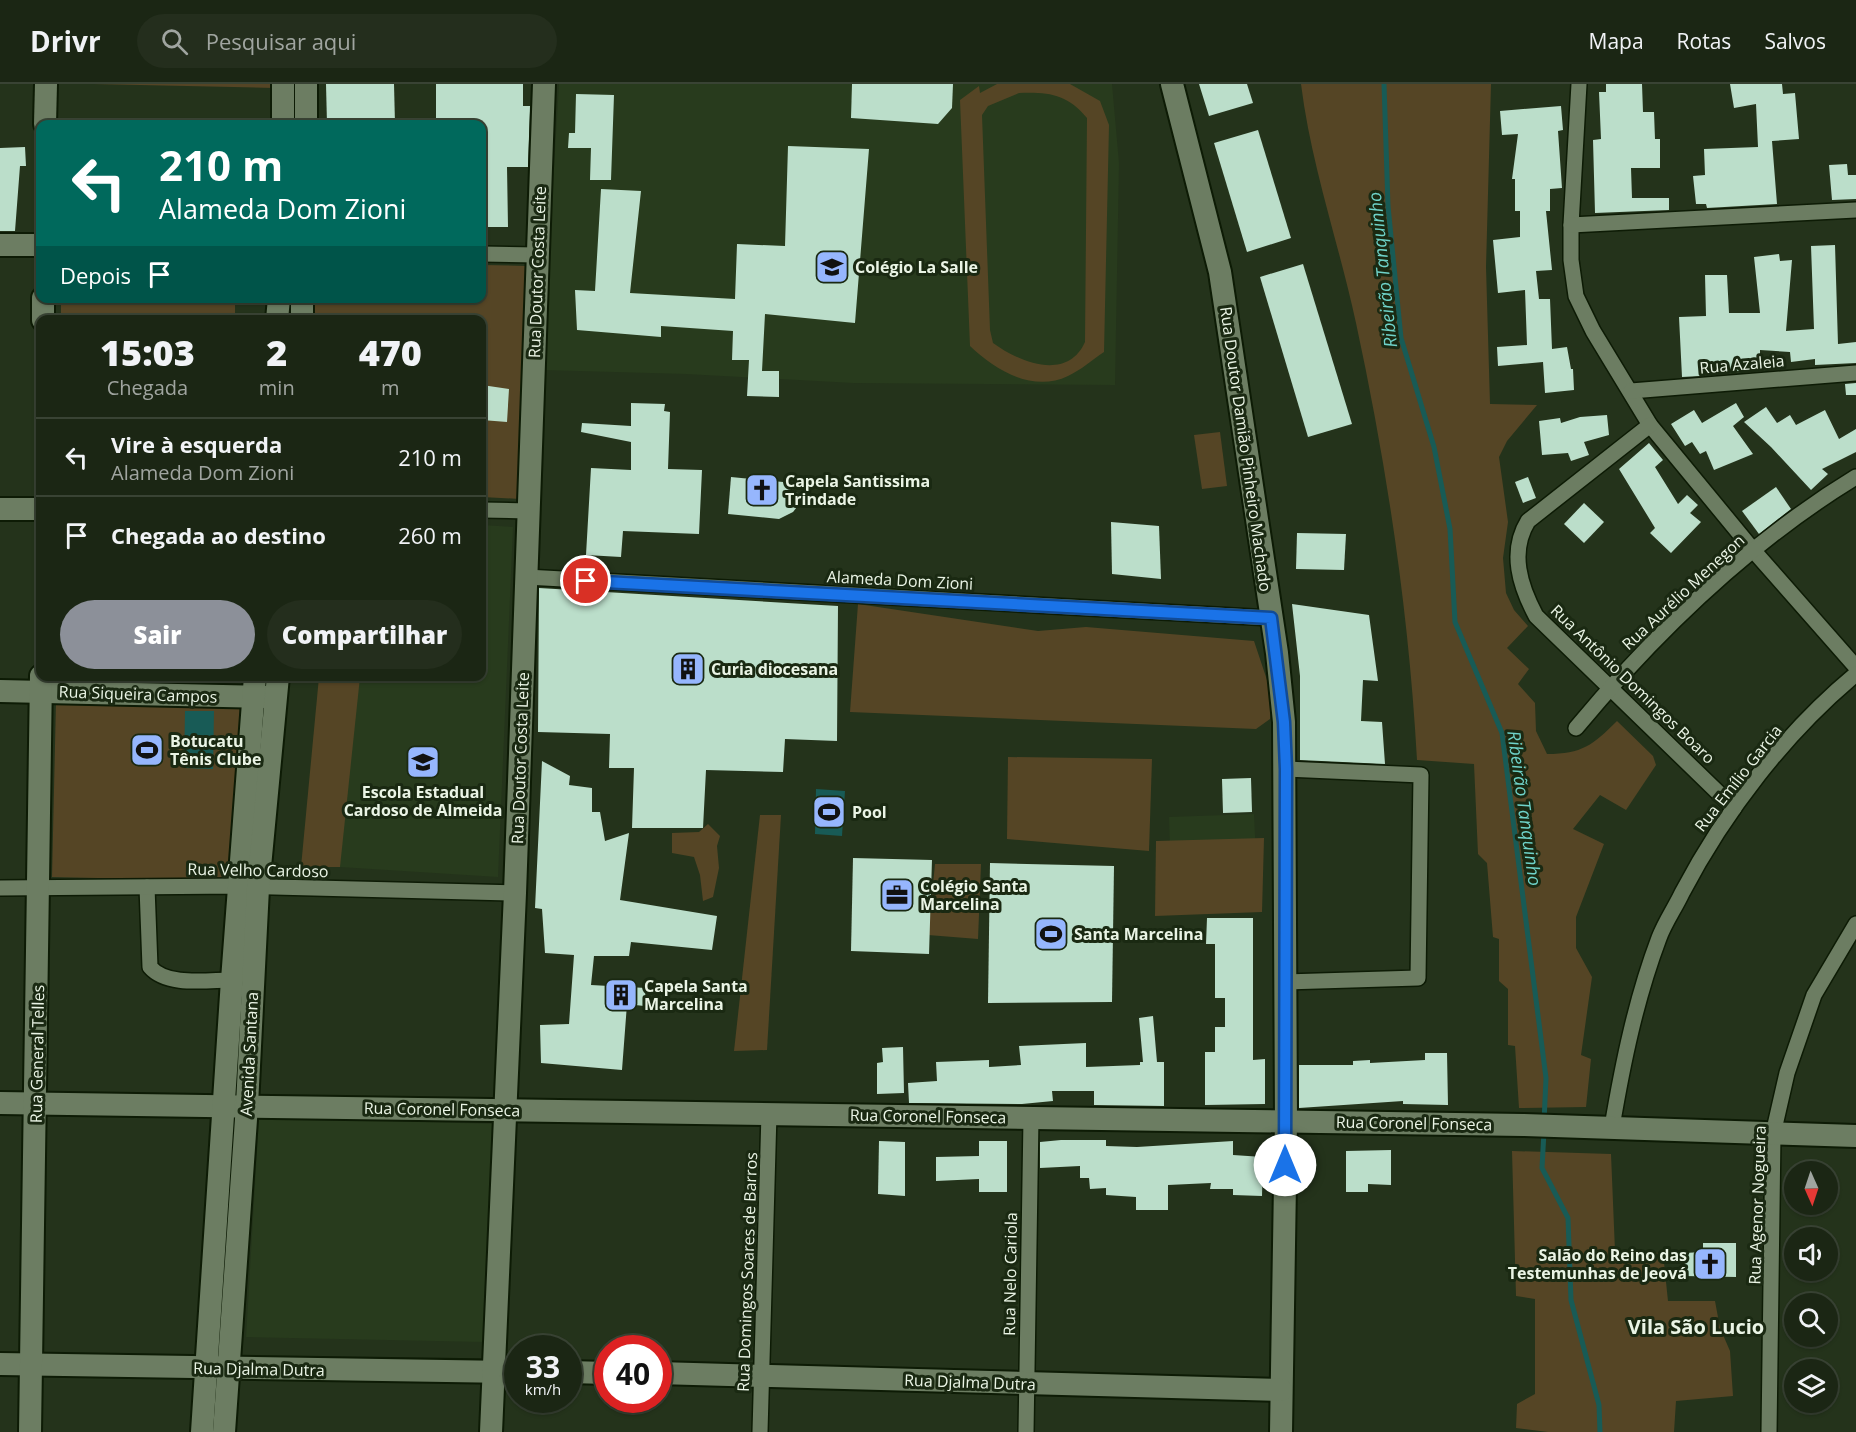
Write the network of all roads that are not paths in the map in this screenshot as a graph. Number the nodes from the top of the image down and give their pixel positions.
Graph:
1 (46, 84) edge
2 (283, 84) edge
3 (306, 84) edge
4 (544, 84) edge
5 (1172, 84) edge
6 (1579, 84) edge
7 (45, 120) edge
8 (283, 120) edge
9 (306, 120) edge
10 (1856, 210) edge
11 (1571, 225) junction
12 (0, 245) edge
13 (36, 245) edge
14 (486, 254) edge
15 (537, 255) junction
16 (1856, 373) edge
17 (1631, 391) junction
18 (1650, 425) junction
19 (1856, 477) edge
20 (0, 509) edge
21 (36, 509) edge
22 (486, 510) edge
23 (528, 511) junction
24 (1753, 550) junction
25 (526, 578) junction
26 (1271, 618) junction
27 (1856, 667) edge
28 (1856, 674) edge
29 (41, 684) edge
30 (266, 687) edge
31 (1610, 688) junction
32 (0, 691) edge
33 (1576, 728) dead end
34 (1286, 769) junction
35 (1734, 808) junction
36 (147, 887) junction
37 (248, 887) junction
38 (0, 888) edge
39 (39, 888) junction
40 (515, 892) junction
41 (1856, 924) edge
42 (232, 980) junction
43 (1285, 982) junction
44 (0, 1102) edge
45 (36, 1102) junction
46 (236, 1105) junction
47 (505, 1111) junction
48 (769, 1113) junction
49 (1031, 1118) junction
50 (1286, 1122) junction
51 (1612, 1127) junction
52 (1773, 1134) junction
53 (1856, 1136) edge
54 (0, 1364) edge
55 (33, 1365) junction
56 (218, 1368) junction
57 (494, 1372) junction
58 (504, 1372) edge
59 (672, 1373) edge
60 (762, 1374) junction
61 (1026, 1384) junction
62 (1281, 1390) junction
63 (30, 1432) edge
64 (202, 1432) edge
65 (224, 1432) edge
66 (491, 1432) edge
67 (760, 1432) edge
68 (1026, 1432) edge
69 (1281, 1432) edge
70 (1769, 1432) edge

1 - 7 street
2 - 8 street
3 - 9 street
4 - 15 street, Rua Doutor Costa Leite
5 - 26 street, Rua Doutor Damião Pinheiro Machado
6 - 11 street
10 - 11 street
11 - 17 street
12 - 13 street
14 - 15 street
15 - 23 street, Rua Doutor Costa Leite
16 - 17 street, Rua Azaleia
17 - 18 street
18 - 24 street
18 - 31 street, Rua Antônio Domingos Boaro
19 - 24 street, Rua Aurélio Menegon
20 - 21 street
22 - 23 street
23 - 25 street, Rua Doutor Costa Leite
24 - 27 street
24 - 31 street, Rua Aurélio Menegon
25 - 26 street, Alameda Dom Zioni
25 - 40 street, Rua Doutor Costa Leite
26 - 34 street, Rua Doutor Damião Pinheiro Machado
28 - 35 street, Rua Emílio Garcia
29 - 30 street, Rua Siqueira Campos
29 - 32 street, Rua Siqueira Campos
29 - 39 street, Rua General Telles
30 - 37 street, Avenida Santana
31 - 33 street, Rua Aurélio Menegon
31 - 35 street, Rua Antônio Domingos Boaro
34 - 43 street, Rua Doutor Damião Pinheiro Machado
34 - 43 street
35 - 51 street, Rua Emílio Garcia
36 - 37 street, Rua Velho Cardoso
36 - 39 street, Rua Velho Cardoso
36 - 42 street
37 - 40 street, Rua Velho Cardoso
37 - 42 street, Avenida Santana
37 - 46 street, Avenida Santana
38 - 39 street, Rua Velho Cardoso
39 - 45 street, Rua General Telles
40 - 47 street, Rua Doutor Costa Leite
41 - 52 street, Rua Agenor Nogueira
42 - 46 street, Avenida Santana
43 - 50 street, Rua Doutor Damião Pinheiro Machado
44 - 45 street, Rua Coronel Fonseca
45 - 46 street, Rua Coronel Fonseca
45 - 55 street, Rua General Telles
46 - 47 street, Rua Coronel Fonseca
46 - 56 street, Avenida Santana
47 - 48 street, Rua Coronel Fonseca
47 - 57 street, Rua Doutor Costa Leite
48 - 49 street, Rua Coronel Fonseca
48 - 60 street, Rua Domingos Soares de Barros
49 - 50 street, Rua Coronel Fonseca
49 - 61 street, Rua Nelo Cariola
50 - 51 street, Rua Coronel Fonseca
50 - 62 street, Rua Doutor Damião Pinheiro Machado
51 - 52 street, Rua Coronel Fonseca
52 - 53 street, Rua Coronel Fonseca
52 - 70 street, Rua Agenor Nogueira
54 - 55 street, Rua Djalma Dutra
55 - 56 street, Rua Djalma Dutra
55 - 63 street, Rua General Telles
56 - 57 street, Rua Djalma Dutra
56 - 64 street, Avenida Santana
56 - 65 street, Avenida Santana
57 - 58 street, Rua Djalma Dutra
57 - 66 street, Rua Doutor Costa Leite
59 - 60 street, Rua Djalma Dutra
60 - 61 street, Rua Djalma Dutra
60 - 67 street, Rua Domingos Soares de Barros
61 - 62 street, Rua Djalma Dutra
61 - 68 street, Rua Nelo Cariola
62 - 69 street, Rua Doutor Damião Pinheiro Machado

